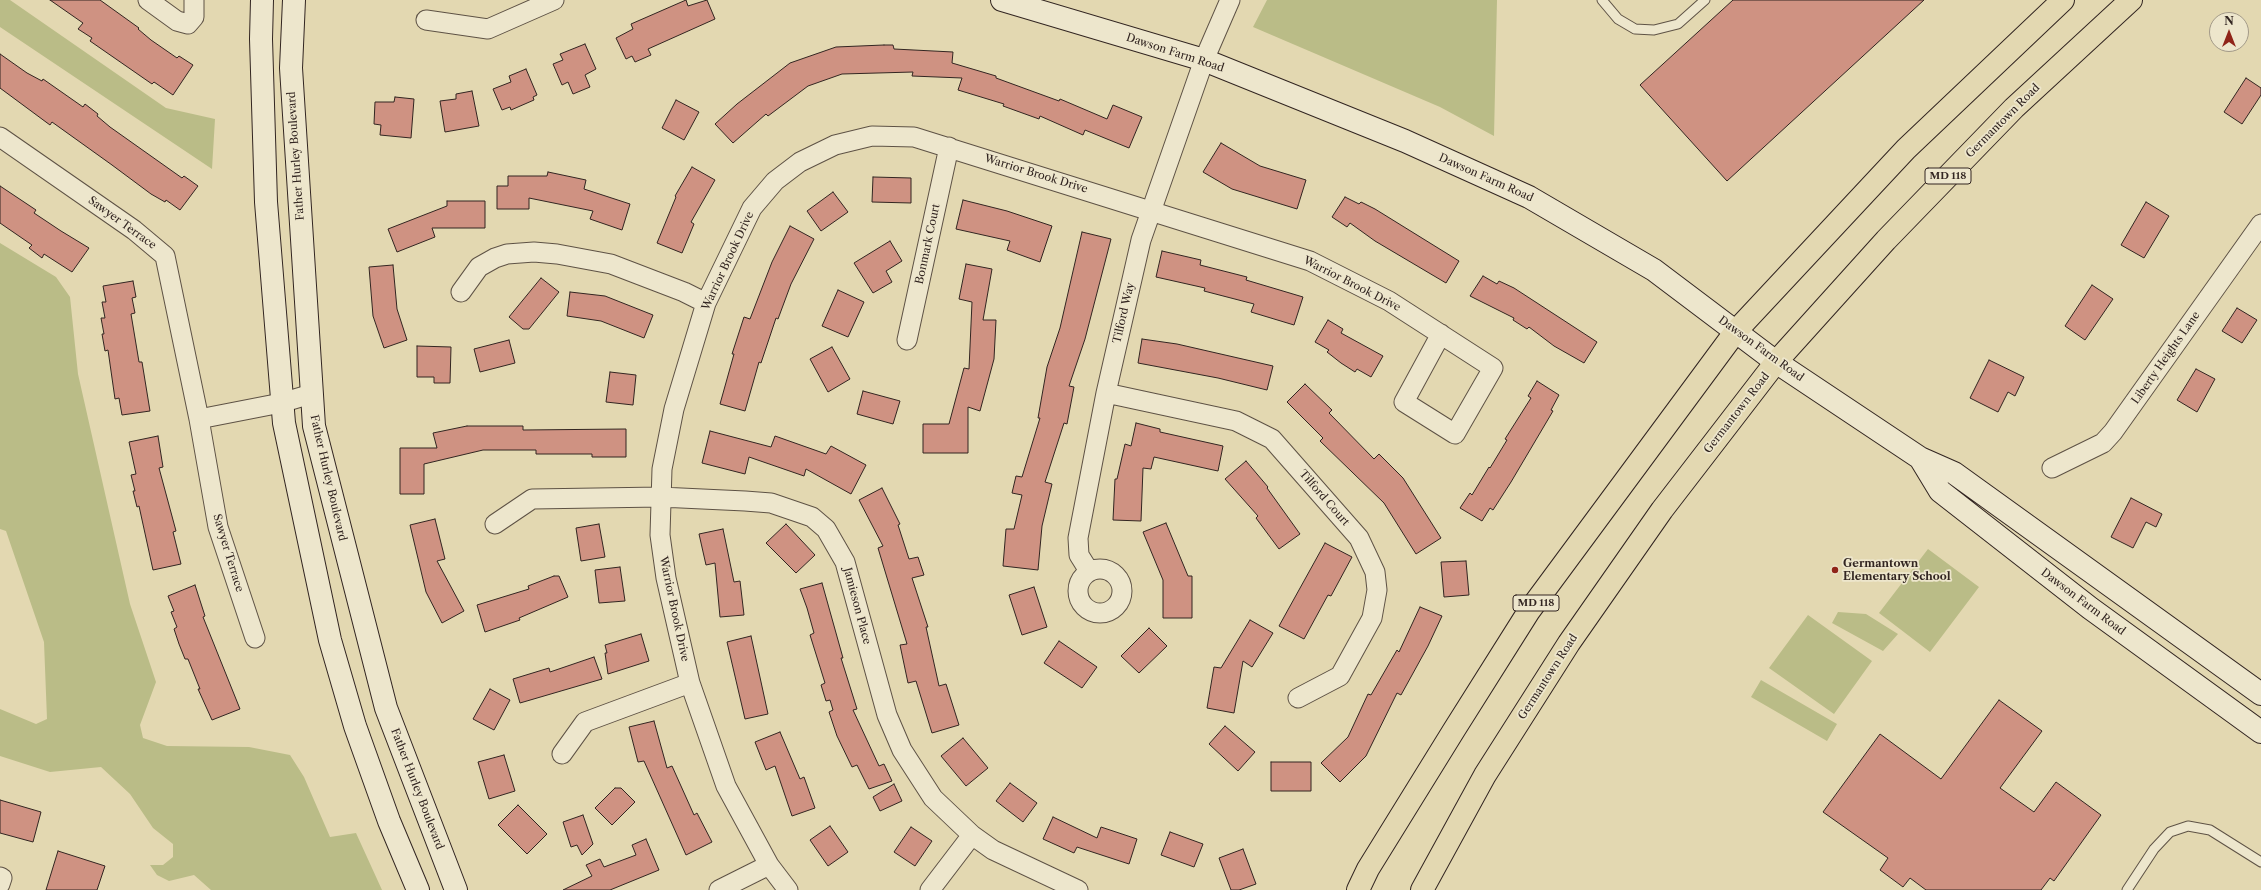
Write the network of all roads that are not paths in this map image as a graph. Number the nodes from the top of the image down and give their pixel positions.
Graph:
1 (148, 0) edge
2 (194, 0) edge
3 (262, 0) edge
4 (294, 0) edge
5 (554, 0) edge
6 (1002, 0) edge
7 (1230, 0) edge
8 (1602, 0) edge
9 (1705, 0) edge
10 (2063, 0) edge
11 (2131, 0) edge
12 (426, 20) dead end
13 (1204, 60) junction
14 (0, 137) edge
15 (949, 147) junction
16 (1152, 210) junction
17 (2261, 224) edge
18 (461, 292) dead end
19 (706, 303) junction
20 (1736, 331) junction
21 (1441, 334) junction
22 (907, 340) dead end
23 (1776, 362) junction
24 (1106, 393) junction
25 (311, 394) junction
26 (281, 403) junction
27 (199, 419) junction
28 (1920, 458) junction
29 (2052, 468) dead end
30 (660, 497) junction
31 (495, 524) dead end
32 (1089, 571) dead end
33 (255, 638) dead end
34 (690, 683) junction
35 (2261, 694) edge
36 (1298, 698) dead end
37 (2261, 732) edge
38 (562, 754) dead end
39 (972, 835) junction
40 (2261, 862) edge
41 (770, 865) junction
42 (0, 877) edge
43 (0, 884) edge
44 (418, 890) edge
45 (456, 890) edge
46 (719, 890) edge
47 (788, 890) edge
48 (930, 890) edge
49 (1078, 890) edge
50 (1358, 890) edge
51 (1422, 890) edge
52 (2127, 890) edge

1 - 2 street
3 - 26 street
4 - 25 street, Father Hurley Boulevard
5 - 12 street
6 - 13 street, Dawson Farm Road
7 - 13 street, Tilford Way
8 - 9 lane
10 - 20 main road, MD 118
11 - 23 main road, Germantown Road / MD 118
13 - 16 street, Tilford Way
13 - 20 street, Dawson Farm Road
14 - 27 street, Sawyer Terrace
15 - 16 street, Warrior Brook Drive
15 - 19 street, Warrior Brook Drive
15 - 22 street, Bonmark Court
16 - 21 street, Warrior Brook Drive
16 - 24 street, Tilford Way
17 - 29 street, Liberty Heights Lane
18 - 19 street
19 - 30 street, Warrior Brook Drive
20 - 23 street, Dawson Farm Road
20 - 50 main road, MD 118
21 - 21 street, Warrior Brook Drive
23 - 28 street, Dawson Farm Road
23 - 51 main road, Germantown Road / MD 118
24 - 32 street, Tilford Way
24 - 36 street, Tilford Court
25 - 26 street
25 - 45 street, Father Hurley Boulevard
26 - 27 street
26 - 44 street
27 - 33 street, Sawyer Terrace
28 - 35 street, Dawson Farm Road
28 - 37 street, Dawson Farm Road
30 - 31 street, Jamieson Place
30 - 34 street, Warrior Brook Drive
30 - 39 street, Jamieson Place
34 - 38 street
34 - 41 street, Warrior Brook Drive
39 - 48 street
39 - 49 street, Jamieson Place
40 - 52 lane
41 - 46 street
41 - 47 street, Warrior Brook Drive
42 - 43 street

